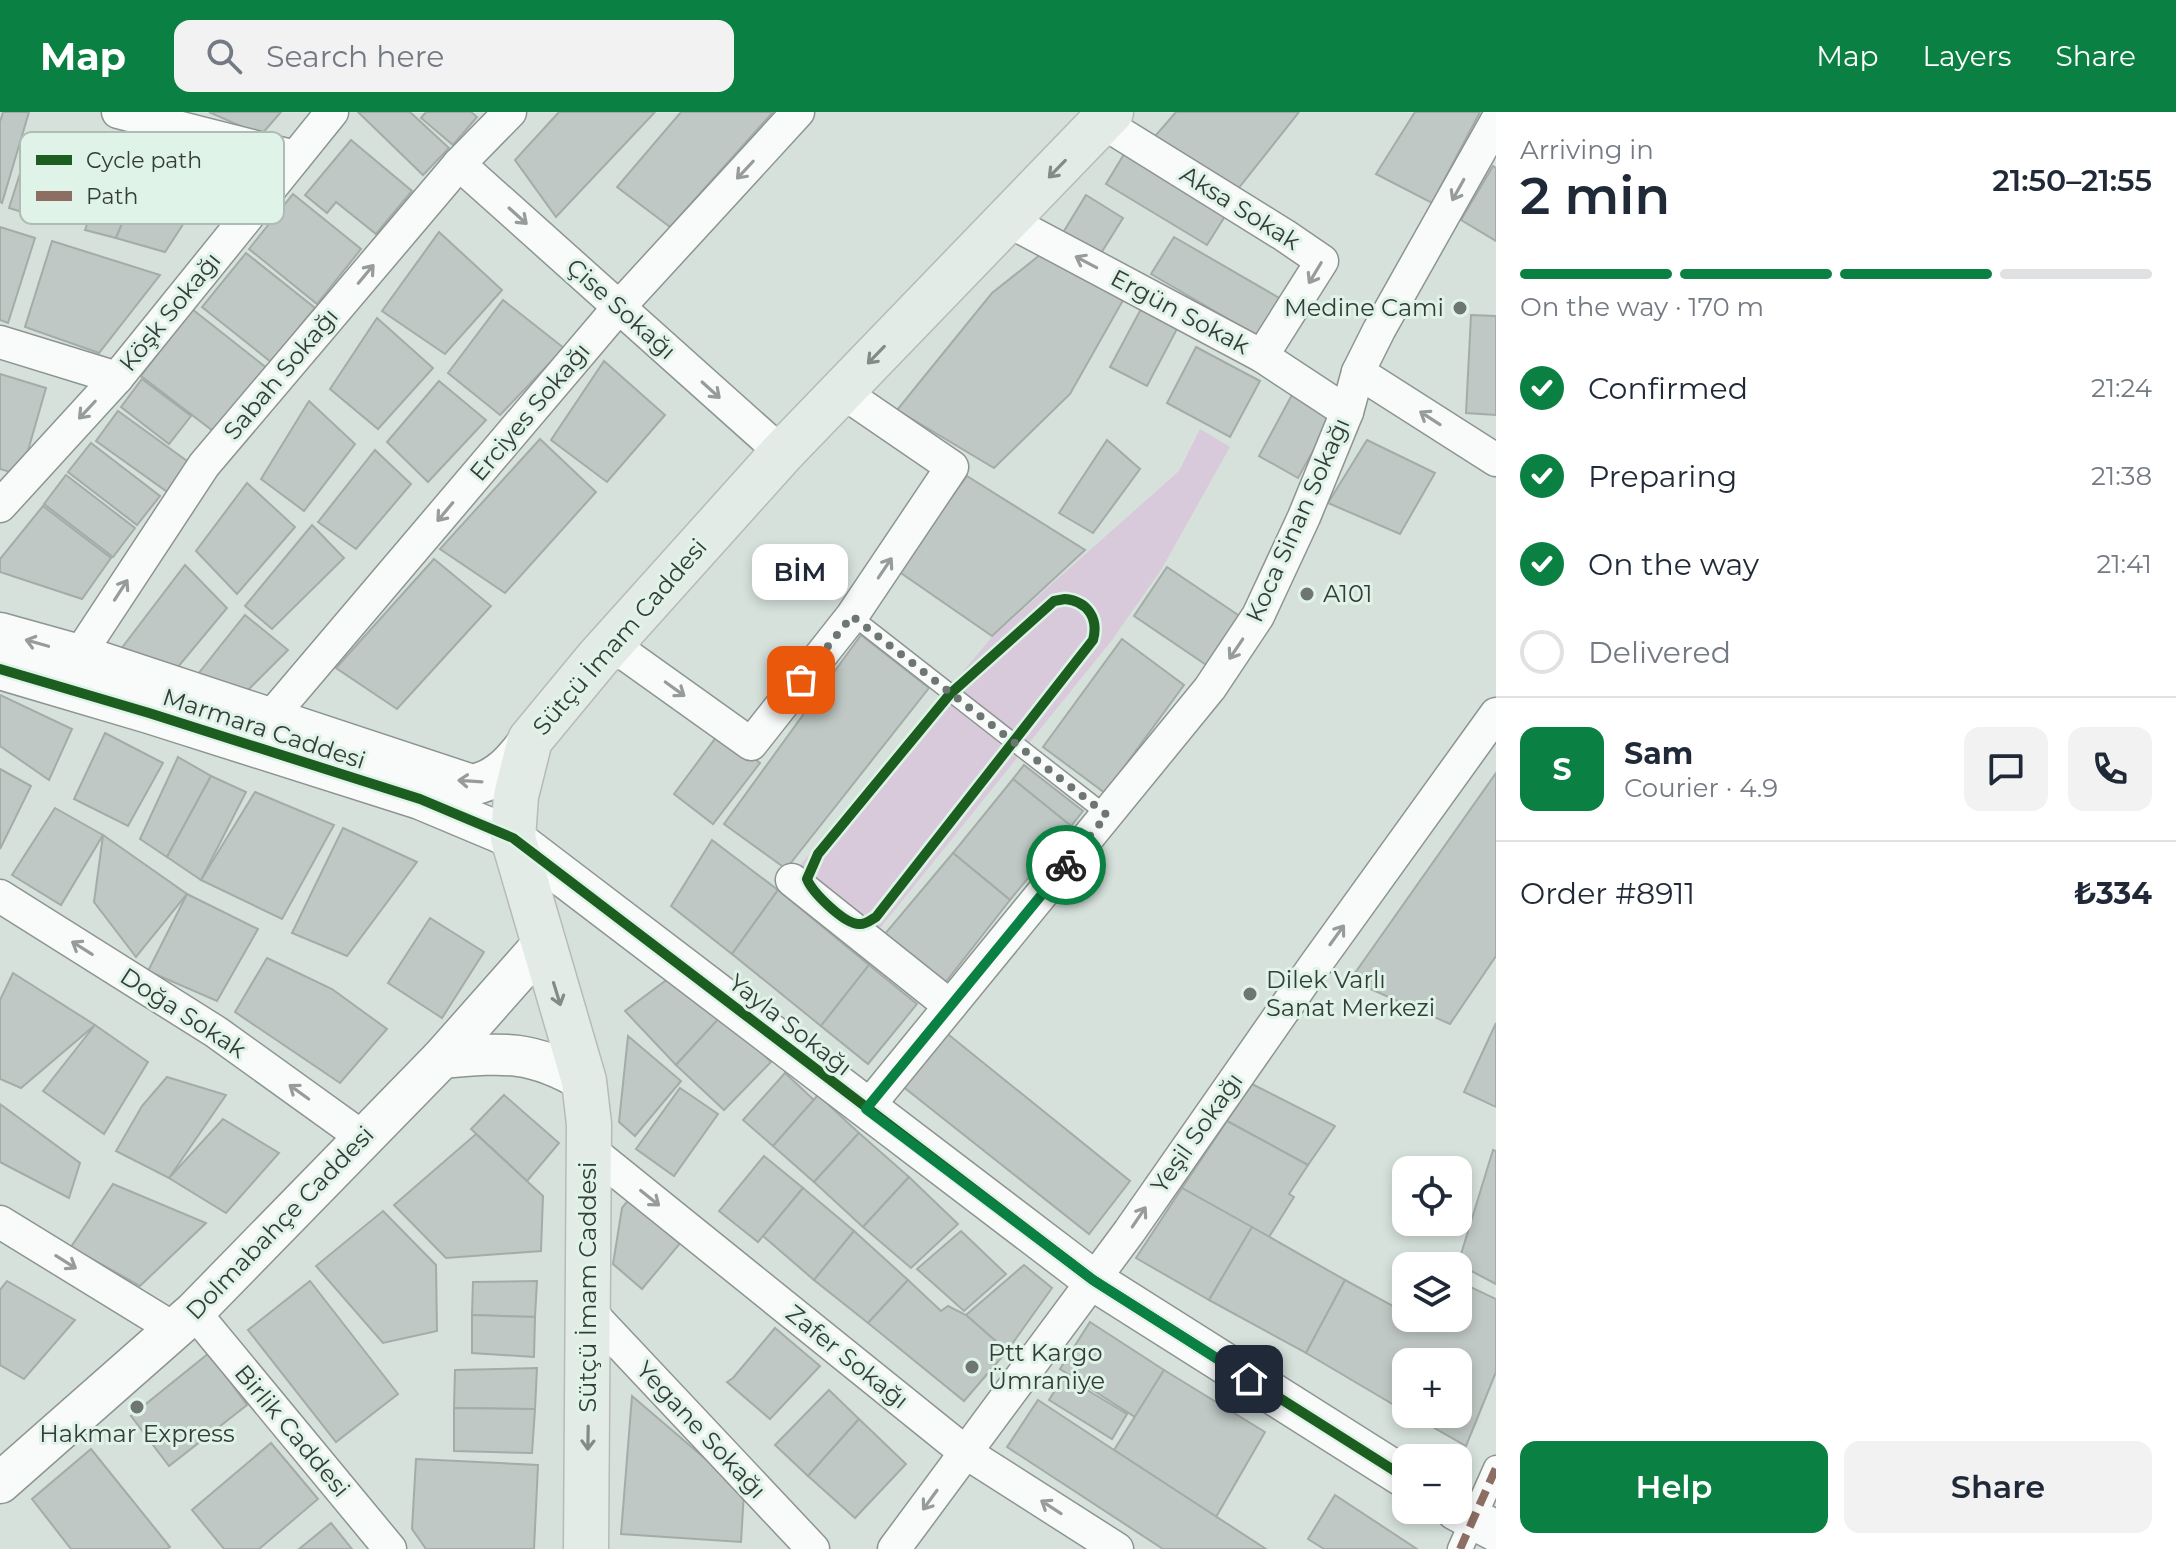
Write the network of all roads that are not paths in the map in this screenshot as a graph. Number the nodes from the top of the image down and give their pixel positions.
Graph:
1 (118, 112) edge
2 (332, 112) edge
3 (510, 112) edge
4 (798, 112) edge
5 (1106, 117) edge
6 (1496, 122) edge
7 (197, 132) edge
8 (284, 154) edge
9 (295, 157) junction
10 (459, 164) junction
11 (284, 171) edge
12 (1007, 220) junction
13 (241, 224) edge
14 (619, 307) junction
15 (0, 342) edge
16 (1262, 356) junction
17 (1358, 372) junction
18 (117, 378) junction
19 (841, 391) junction
20 (1347, 412) junction
21 (782, 453) junction
22 (1496, 460) edge
23 (0, 506) edge
24 (852, 616) junction
25 (0, 633) edge
26 (611, 644) junction
27 (79, 655) junction
28 (0, 669) edge
29 (1496, 714) edge
30 (269, 719) junction
31 (530, 740) junction
32 (1107, 815) junction
33 (513, 838) junction
34 (792, 880) dead end
35 (0, 896) edge
36 (542, 945) junction
37 (950, 1006) junction
38 (442, 1058) junction
39 (584, 1081) junction
40 (866, 1109) junction
41 (362, 1137) junction
42 (589, 1149) junction
43 (0, 1222) edge
44 (1093, 1280) junction
45 (589, 1311) junction
46 (185, 1321) junction
47 (965, 1452) junction
48 (1496, 1468) edge
49 (1392, 1469) edge
50 (0, 1483) edge
51 (1472, 1528) edge
52 (390, 1549) edge
53 (586, 1549) edge
54 (813, 1549) edge
55 (894, 1549) edge
56 (1117, 1549) edge

1 - 7 street
2 - 9 street, Köşk Sokağı
3 - 10 street, Sabah Sokağı
4 -> 14 street, Erciyes Sokağı
5 -> 12 main road, Sütçü İmam Caddesi
5 -> 16 street, Aksa Sokak
6 -> 17 street, Koca Sinan Sokağı
8 - 9 street
9 - 11 street, Köşk Sokağı
10 -> 14 street, Çise Sokağı
27 -> 10 street, Sabah Sokağı
16 -> 12 street, Ergün Sokak
12 -> 19 main road, Sütçü İmam Caddesi
13 - 18 street, Köşk Sokağı
14 -> 21 street, Çise Sokağı
14 -> 30 street, Erciyes Sokağı
15 - 18 street
16 - 20 street, Ergün Sokak
17 - 20 street, Koca Sinan Sokağı
22 -> 17 street
18 -> 23 street, Köşk Sokağı
19 - 21 main road, Sütçü İmam Caddesi
24 -> 19 street
20 -> 32 street, Koca Sinan Sokağı
21 - 26 main road, Sütçü İmam Caddesi
26 -> 24 street
24 - 32 lane
27 -> 25 street, Marmara Caddesi
26 - 31 main road, Sütçü İmam Caddesi
27 - 30 street, Marmara Caddesi
28 - 33 street, Marmara Caddesi
44 -> 29 street, Yeşil Sokağı
31 -> 30 street, Marmara Caddesi
31 - 33 main road, Sütçü İmam Caddesi
32 - 37 street, Koca Sinan Sokağı
33 - 36 main road, Sütçü İmam Caddesi
33 - 40 street, Yayla Sokağı
34 - 37 street
41 -> 35 street, Doğa Sokak
36 - 38 street, Dolmabahçe Caddesi
36 -> 39 main road, Sütçü İmam Caddesi
37 - 40 street, Koca Sinan Sokağı
38 - 39 street
38 - 41 street, Dolmabahçe Caddesi
39 - 42 main road, Sütçü İmam Caddesi
40 - 44 street, Yayla Sokağı
41 - 46 street, Dolmabahçe Caddesi
42 - 45 main road, Sütçü İmam Caddesi
42 -> 47 street, Zafer Sokağı
43 -> 46 street, Birlik Caddesi
44 - 47 street, Yeşil Sokağı
44 - 49 street, Yayla Sokağı
45 -> 53 main road, Sütçü İmam Caddesi
45 - 54 street, Yegane Sokağı
46 - 50 street, Dolmabahçe Caddesi
46 - 52 street, Birlik Caddesi
47 -> 55 street, Yeşil Sokağı
56 -> 47 street, Zafer Sokağı
48 - 51 street

